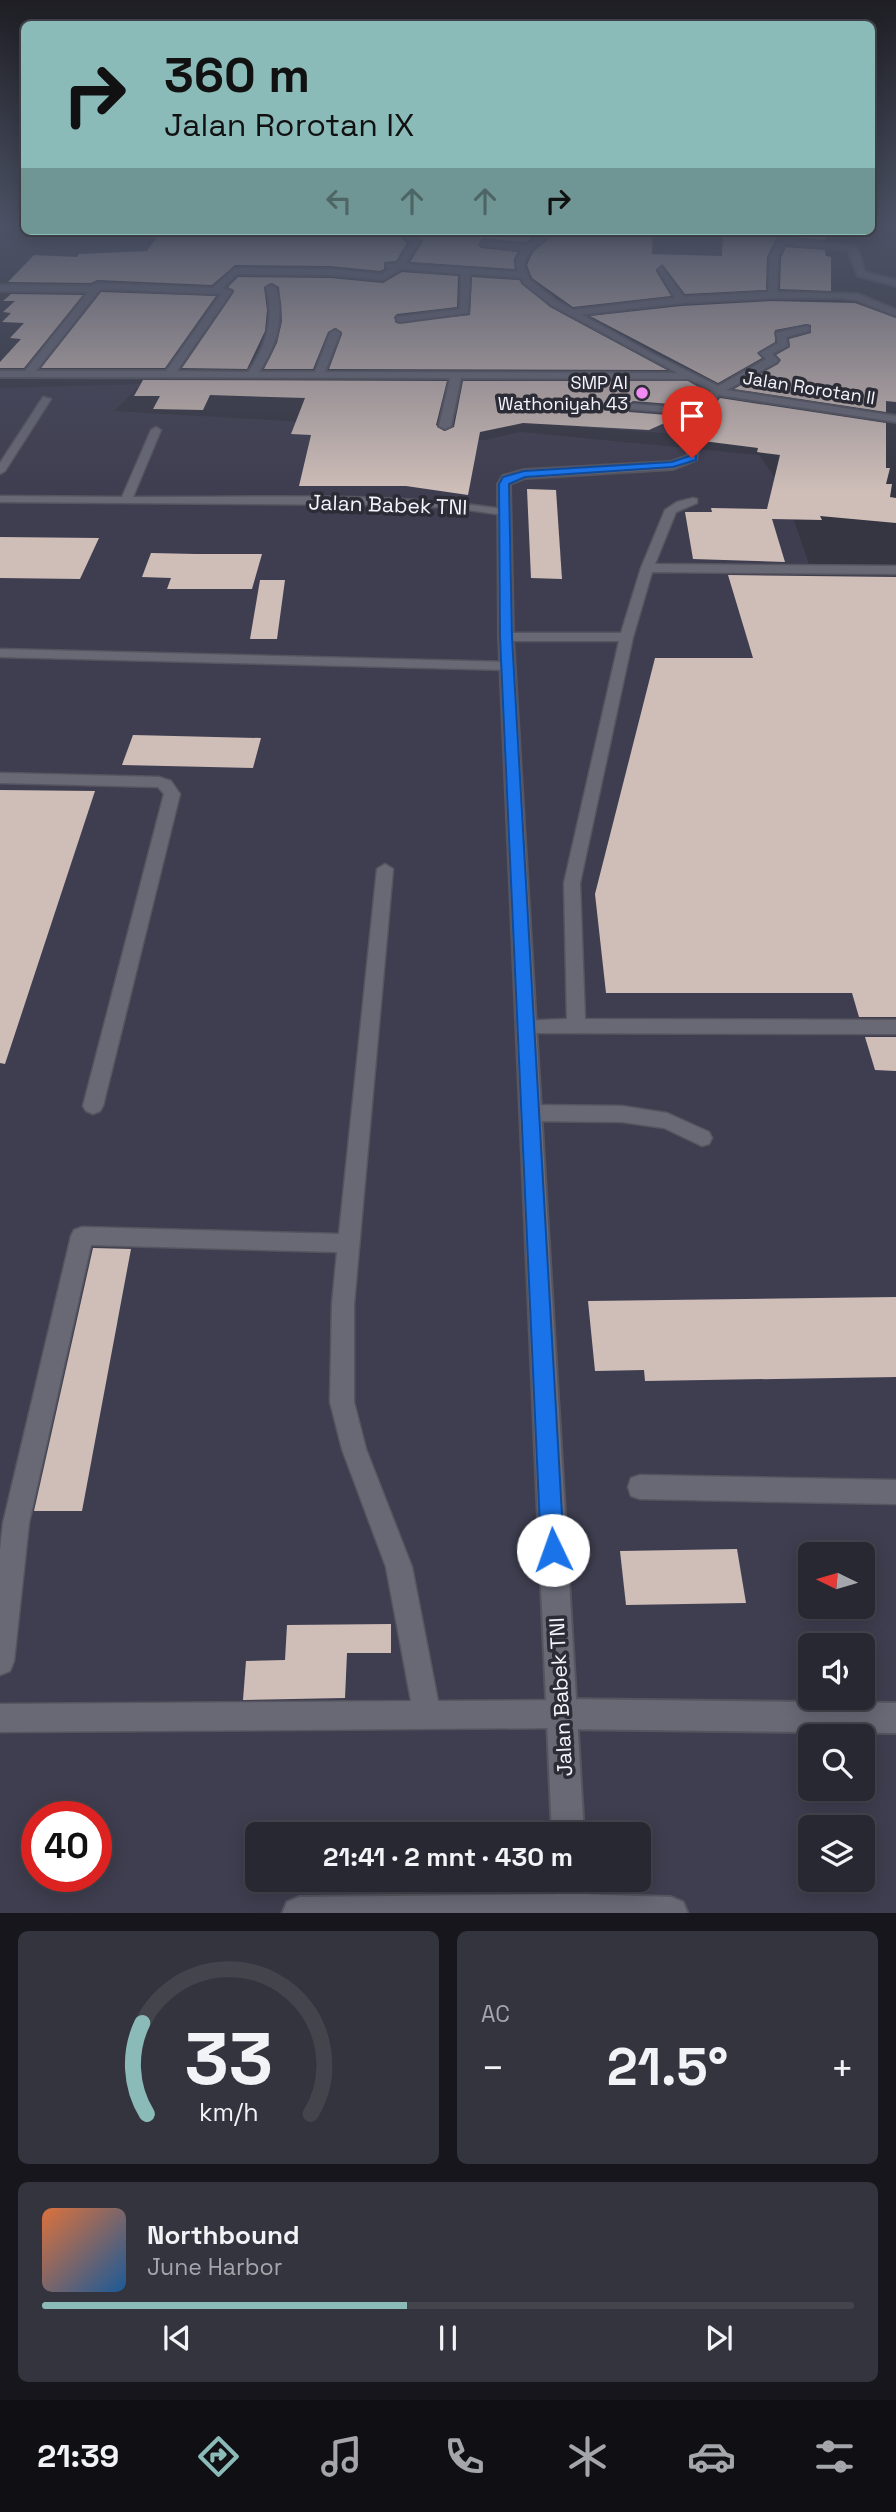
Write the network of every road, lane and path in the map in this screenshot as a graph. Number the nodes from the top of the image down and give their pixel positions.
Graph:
1 (75, 313) edge
2 (213, 313) edge
3 (274, 313) edge
4 (455, 313) edge
5 (571, 313) edge
6 (400, 320) dead end
7 (806, 329) dead end
8 (335, 333) dead end
9 (0, 374) edge
10 (28, 374) junction
11 (169, 375) junction
12 (251, 375) junction
13 (320, 375) junction
14 (456, 376) junction
15 (688, 376) junction
16 (717, 391) junction
17 (46, 399) dead end
18 (634, 407) dead end
19 (701, 412) junction
20 (896, 419) edge
21 (444, 426) dead end
22 (156, 430) dead end
23 (0, 471) edge
24 (387, 488) dead end
25 (0, 499) edge
26 (694, 501) dead end
27 (125, 502) junction
28 (390, 502) junction
29 (503, 512) junction
30 (648, 568) junction
31 (896, 570) edge
32 (506, 637) junction
33 (626, 637) junction
34 (0, 653) edge
35 (508, 666) junction
36 (0, 778) edge
37 (385, 869) dead end
38 (526, 1026) junction
39 (576, 1027) junction
40 (896, 1027) edge
41 (93, 1106) dead end
42 (530, 1113) junction
43 (702, 1138) dead end
44 (348, 1243) junction
45 (640, 1487) dead end
46 (896, 1492) edge
47 (8, 1523) edge
48 (0, 1661) edge
49 (561, 1714) junction
50 (427, 1715) junction
51 (0, 1718) edge
52 (896, 1718) edge
53 (567, 1822) edge
54 (573, 1901) edge
55 (299, 1913) edge
56 (398, 1913) edge
57 (671, 1913) edge

1 - 10 street
2 - 11 street
3 - 12 street
4 - 6 street
5 - 15 street, Jalan Rorotan II
7 - 16 street
8 - 13 street
9 - 10 street
10 - 11 street
11 - 12 street
12 - 13 street
13 - 14 street
14 - 15 street
14 - 21 street
15 - 16 street, Jalan Rorotan II
16 - 19 street
16 - 20 street, Jalan Rorotan II
17 - 23 lane
18 - 19 lane
19 - 29 street
22 - 27 lane
24 - 28 lane
25 - 27 lane, Jalan Babek TNI
26 - 30 lane
27 - 28 lane, Jalan Babek TNI
28 - 29 lane, Jalan Babek TNI
29 - 32 street, Jalan Babek TNI
30 - 31 lane
30 - 33 lane
32 - 33 lane
32 - 35 street, Jalan Babek TNI
33 - 39 lane
34 - 35 lane
35 - 38 street, Jalan Babek TNI
36 - 41 lane
37 - 44 lane
38 - 39 lane
38 - 42 street, Jalan Babek TNI
39 - 40 lane
42 - 43 lane
42 - 49 street, Jalan Babek TNI
44 - 47 lane
44 - 50 lane
45 - 46 lane
47 - 48 lane
49 - 50 lane
49 - 52 street
49 - 53 street, Jalan Babek TNI
50 - 51 lane
54 - 56 street
54 - 57 street
55 - 56 street

